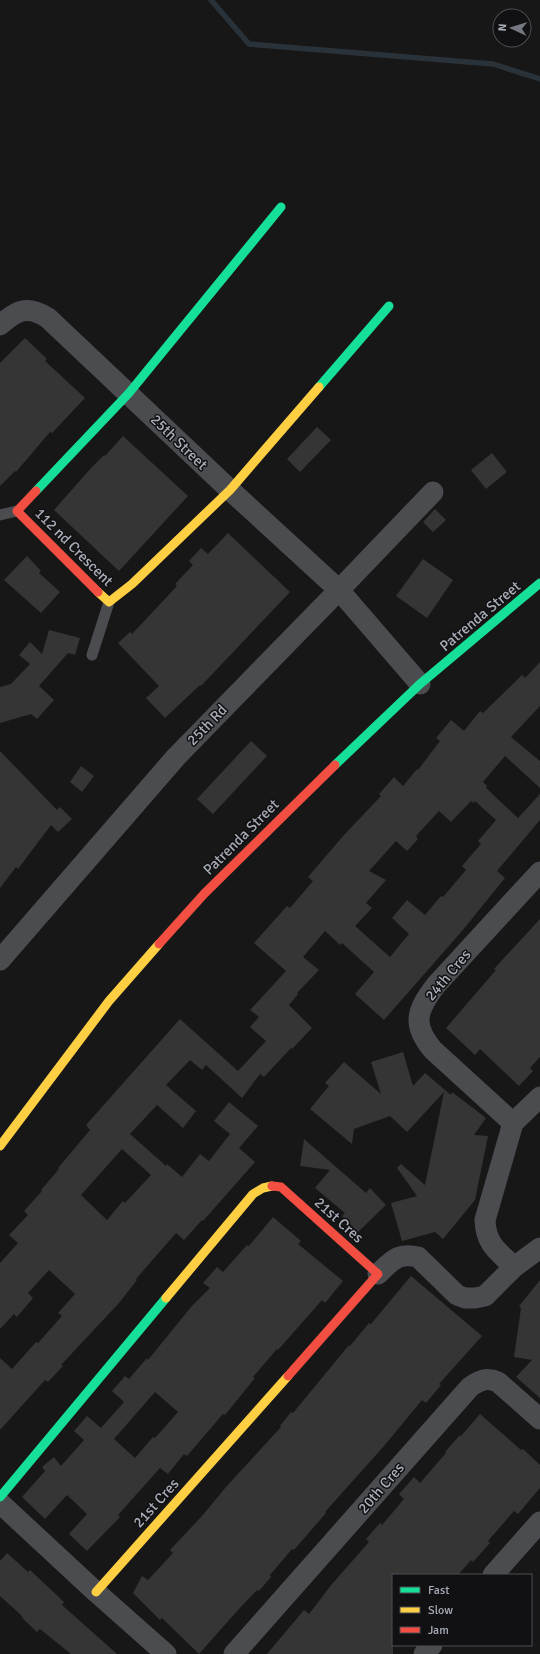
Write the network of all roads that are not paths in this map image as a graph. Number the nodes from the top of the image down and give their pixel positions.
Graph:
1 (281, 207) dead end
2 (389, 306) dead end
3 (6, 319) edge
4 (129, 393) junction
5 (230, 490) junction
6 (433, 492) dead end
7 (17, 511) junction
8 (0, 515) edge
9 (540, 584) edge
10 (338, 590) junction
11 (109, 602) junction
12 (92, 655) dead end
13 (420, 684) junction
14 (540, 872) edge
15 (0, 960) edge
16 (540, 1097) edge
17 (513, 1123) junction
18 (0, 1146) edge
19 (540, 1248) edge
20 (514, 1267) junction
21 (378, 1274) junction
22 (540, 1419) edge
23 (0, 1497) edge
24 (0, 1503) edge
25 (540, 1522) edge
26 (494, 1574) edge
27 (96, 1592) junction
28 (431, 1646) edge
29 (166, 1654) edge
30 (234, 1654) edge
31 (424, 1654) edge

1 - 4 street, 112 nd Crescent
2 - 5 street, 112 nd Crescent
3 - 4 street, 25th Street
4 - 5 street, 25th Street
4 - 7 street, 112 nd Crescent
5 - 10 street, 25th Street
5 - 11 street, 112 nd Crescent
6 - 10 street, 25th Rd
7 - 8 lane
7 - 11 street, 112 nd Crescent
9 - 13 street, Patrenda Street
10 - 13 street
10 - 15 street, 25th Rd
11 - 12 lane
13 - 18 street, Patrenda Street
14 - 17 street, 24th Cres
16 - 17 street
17 - 20 street
19 - 20 street
20 - 21 street
21 - 23 street, 21st Cres
21 - 27 street, 21st Cres
22 - 30 street, 20th Cres
24 - 27 street
25 - 26 street
27 - 29 street
28 - 31 street

